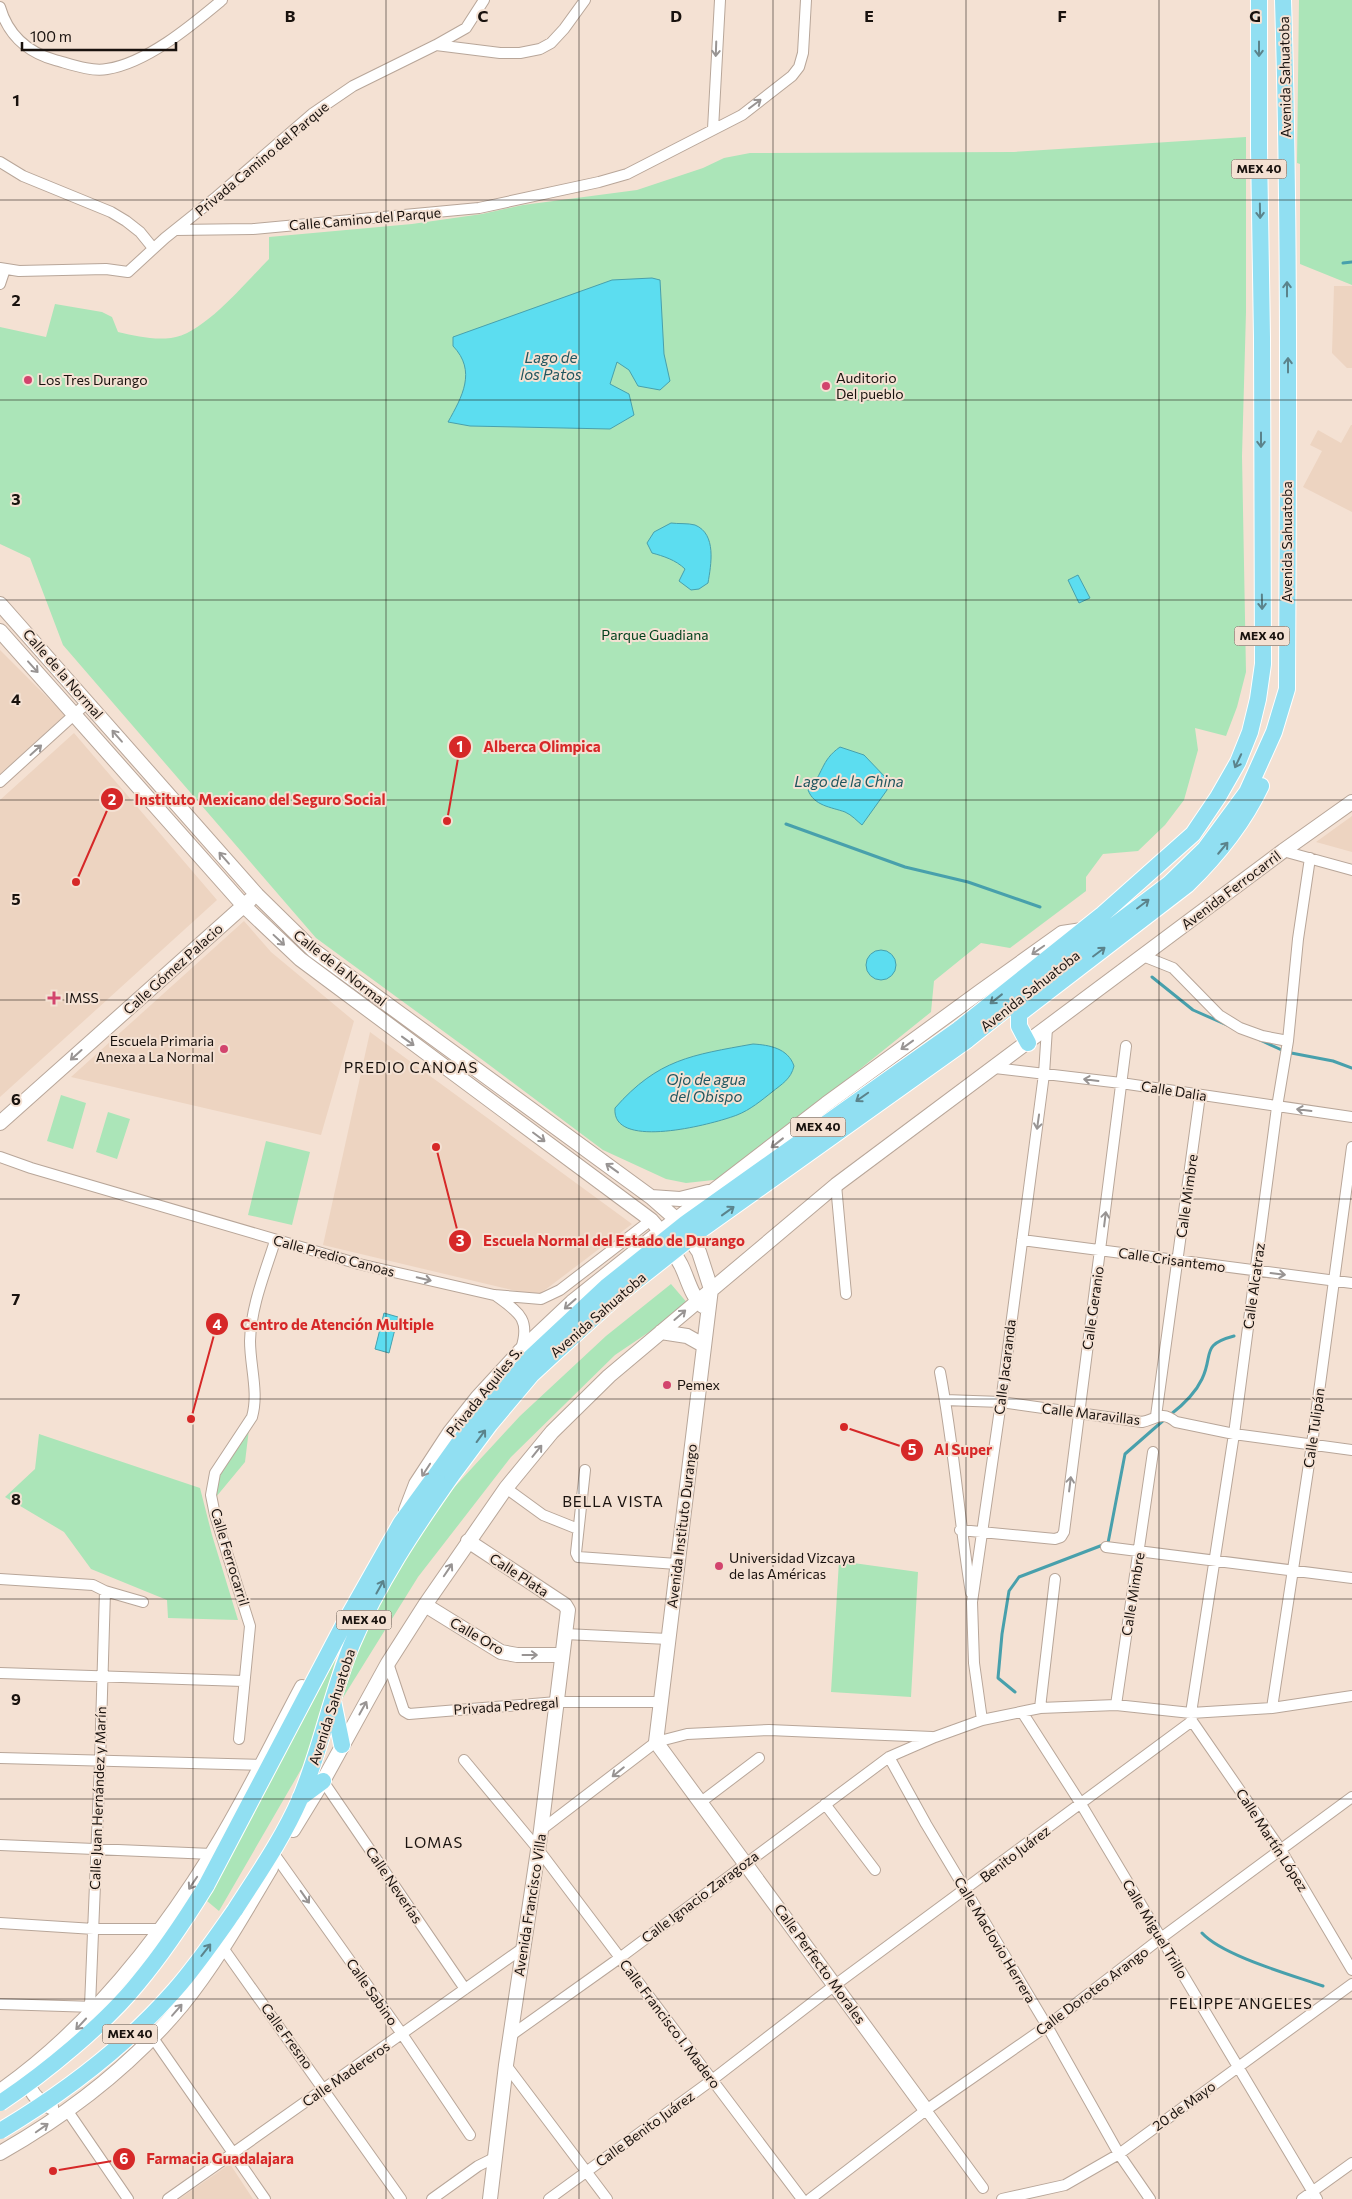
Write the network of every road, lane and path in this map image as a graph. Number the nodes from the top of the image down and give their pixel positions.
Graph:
1 (222, 0) edge
2 (484, 0) edge
3 (585, 0) edge
4 (720, 0) edge
5 (806, 0) edge
6 (1259, 0) edge
7 (1283, 0) edge
8 (0, 7) edge
9 (436, 45) junction
10 (714, 129) junction
11 (0, 162) edge
12 (175, 230) junction
13 (153, 248) junction
14 (3, 268) edge
15 (0, 284) edge
16 (0, 604) edge
17 (0, 631) edge
18 (1287, 688) junction
19 (87, 703) junction
20 (75, 714) junction
21 (0, 782) edge
22 (1352, 802) edge
23 (1283, 851) junction
24 (1310, 858) junction
25 (1352, 870) edge
26 (257, 895) junction
27 (244, 906) junction
28 (1082, 930) junction
29 (1143, 956) junction
30 (1047, 1028) junction
31 (963, 1035) junction
32 (1288, 1041) junction
33 (1028, 1043) junction
34 (1126, 1046) dead end
35 (995, 1068) junction
36 (1044, 1074) junction
37 (1121, 1083) junction
38 (1200, 1095) junction
39 (1277, 1107) junction
40 (1352, 1117) edge
41 (0, 1123) edge
42 (1352, 1148) edge
43 (0, 1156) edge
44 (836, 1185) junction
45 (718, 1188) junction
46 (652, 1197) junction
47 (638, 1211) junction
48 (676, 1219) junction
49 (651, 1220) junction
50 (661, 1231) junction
51 (275, 1240) junction
52 (1022, 1240) junction
53 (1101, 1251) junction
54 (1178, 1261) junction
55 (1256, 1272) junction
56 (1335, 1281) junction
57 (1352, 1283) edge
58 (711, 1289) junction
59 (846, 1294) dead end
60 (494, 1295) junction
61 (702, 1305) junction
62 (661, 1332) junction
63 (703, 1345) junction
64 (521, 1350) junction
65 (940, 1372) dead end
66 (946, 1400) junction
67 (1001, 1402) junction
68 (1079, 1413) junction
69 (1156, 1416) junction
70 (1234, 1434) junction
71 (1312, 1444) junction
72 (1352, 1450) edge
73 (1153, 1452) dead end
74 (585, 1470) dead end
75 (447, 1471) junction
76 (506, 1488) junction
77 (401, 1523) junction
78 (578, 1529) junction
79 (960, 1530) junction
80 (983, 1531) junction
81 (468, 1541) junction
82 (1106, 1547) dead end
83 (1140, 1552) junction
84 (1216, 1561) junction
85 (677, 1564) junction
86 (1292, 1571) junction
87 (1352, 1578) edge
88 (0, 1579) edge
89 (1055, 1579) dead end
90 (105, 1590) junction
91 (143, 1602) dead end
92 (972, 1602) junction
93 (425, 1605) junction
94 (568, 1610) joint
95 (565, 1634) junction
96 (668, 1639) junction
97 (562, 1655) junction
98 (388, 1663) junction
99 (0, 1673) edge
100 (102, 1677) junction
101 (243, 1681) junction
102 (1352, 1696) edge
103 (333, 1698) junction
104 (557, 1702) junction
105 (660, 1702) junction
106 (1116, 1705) junction
107 (1040, 1708) junction
108 (1272, 1708) junction
109 (1022, 1712) junction
110 (1192, 1717) junction
111 (982, 1720) junction
112 (934, 1737) junction
113 (239, 1739) dead end
114 (656, 1742) junction
115 (342, 1745) junction
116 (889, 1756) junction
117 (0, 1758) edge
118 (759, 1758) dead end
119 (464, 1760) dead end
120 (100, 1762) junction
121 (264, 1765) junction
122 (315, 1780) junction
123 (1352, 1797) edge
124 (701, 1802) junction
125 (825, 1804) junction
126 (1081, 1804) junction
127 (541, 1830) junction
128 (0, 1846) edge
129 (96, 1848) junction
130 (538, 1849) junction
131 (1280, 1850) junction
132 (212, 1854) junction
133 (275, 1854) junction
134 (746, 1862) junction
135 (875, 1870) dead end
136 (965, 1891) junction
137 (0, 1923) edge
138 (94, 1929) junction
139 (162, 1929) junction
140 (1161, 1938) junction
141 (223, 1948) junction
142 (523, 1948) junction
143 (621, 1958) junction
144 (1352, 1970) edge
145 (1352, 1984) edge
146 (836, 1986) junction
147 (464, 1989) junction
148 (0, 2004) edge
149 (93, 2007) junction
150 (1047, 2026) junction
151 (402, 2034) junction
152 (510, 2036) junction
153 (153, 2038) junction
154 (506, 2065) junction
155 (1237, 2067) junction
156 (26, 2072) junction
157 (712, 2080) junction
158 (324, 2089) junction
159 (0, 2091) edge
160 (0, 2102) edge
161 (67, 2110) junction
162 (926, 2110) junction
163 (0, 2131) edge
164 (470, 2135) dead end
165 (233, 2152) junction
166 (0, 2153) edge
167 (1119, 2154) junction
168 (494, 2158) junction
169 (1352, 2163) edge
170 (586, 2172) junction
171 (983, 2188) dead end
172 (1315, 2195) edge
173 (128, 2199) edge
174 (168, 2199) edge
175 (265, 2199) edge
176 (401, 2199) edge
177 (432, 2199) edge
178 (490, 2199) edge
179 (549, 2199) edge
180 (607, 2199) edge
181 (802, 2199) edge
182 (810, 2199) edge
183 (1002, 2199) edge
184 (1150, 2199) edge
185 (1302, 2199) edge

1 - 8 street
2 - 9 street, Privada Camino del Parque
3 - 9 street
4 -> 10 street
10 -> 5 street, Calle Camino del Parque
6 -> 28 main road, Avenida Sahuatoba / MEX 40
18 -> 7 main road, Avenida Sahuatoba / MEX 40
9 - 12 street, Privada Camino del Parque
10 - 12 street, Calle Camino del Parque
11 - 13 street
12 - 13 street, Privada Camino del Parque
13 - 14 street, Privada Camino del Parque
14 - 15 street
16 - 19 street, Calle de la Normal
17 -> 20 street, Calle de la Normal
31 -> 18 main road, Avenida Sahuatoba / MEX 40
33 -> 18 main road
19 - 20 street
26 -> 19 street, Calle de la Normal
21 -> 20 street
20 - 27 street, Calle de la Normal
22 - 23 street, Avenida Ferrocarril
23 - 24 street
23 - 29 street, Avenida Ferrocarril
24 - 25 street
24 - 32 street, Calle Alcatraz
26 - 27 street, Calle Gómez Palacio
46 -> 26 street, Calle de la Normal
27 -> 41 street, Calle Gómez Palacio
27 -> 47 street, Calle de la Normal
28 -> 31 main road, Avenida Sahuatoba / MEX 40
28 -> 45 street
29 - 30 street, Avenida Ferrocarril
29 - 32 street
30 - 33 street
30 - 36 street, Calle Jacaranda
31 - 75 main road, Avenida Sahuatoba / MEX 40, bridge
32 - 39 street, Calle Alcatraz
33 - 35 street
34 - 37 street, Calle Geranio
35 - 36 street, Calle Dalia
35 - 44 street
37 -> 36 street, Calle Dalia
36 -> 52 street, Calle Jacaranda
37 - 38 street, Calle Dalia
53 -> 37 street, Calle Geranio
38 - 39 street, Calle Dalia
38 - 54 street, Calle Mimbre
40 -> 39 street, Calle Dalia
39 - 55 street, Calle Alcatraz
42 - 56 street, Calle Tulipán
43 - 51 street, Calle Predio Canoas
44 - 58 street
44 - 59 street
45 - 46 street
45 - 48 street
46 - 47 street
46 - 48 street, Calle de la Normal
47 - 49 street, Calle de la Normal
48 - 50 street
48 - 58 street, Calle de la Normal
49 - 50 street, Calle de la Normal
49 - 60 street, Calle Predio Canoas
50 - 61 street, Calle de la Normal
50 -> 64 street
51 -> 60 street, Calle Predio Canoas
51 - 101 street, Calle Ferrocarril
52 - 53 street, Calle Crisantemo
52 - 67 street, Calle Jacaranda
53 - 54 street, Calle Crisantemo
53 - 68 street, Calle Geranio
54 - 55 street, Calle Crisantemo
54 - 69 street, Calle Mimbre
55 -> 56 street, Calle Crisantemo
55 - 70 street, Calle Alcatraz
56 - 57 street, Calle Crisantemo
56 - 71 street, Calle Tulipán
58 - 61 street, Avenida Instituto Durango
60 - 64 street, Privada Aquiles S.
62 -> 61 street, Avenida Sahuatoba
61 - 63 street, Avenida Instituto Durango
62 - 63 street
76 -> 62 street, Avenida Sahuatoba
63 - 85 street, Avenida Instituto Durango
64 -> 77 street, Privada Aquiles S.
65 - 66 street
66 - 67 street, Calle Maravillas
66 - 79 street
67 - 68 street, Calle Maravillas
67 - 80 street, Calle Jacaranda
68 - 69 street, Calle Maravillas
80 -> 68 street, Calle Geranio
69 - 70 street, Calle Maravillas
70 - 71 street, Calle Maravillas
70 - 84 street, Calle Alcatraz
71 - 72 street, Calle Maravillas
71 - 86 street, Calle Tulipán
73 - 83 street, Calle Mimbre
74 - 78 street
75 - 77 main road, MEX 40
103 -> 75 main road, Avenida Sahuatoba / MEX 40
76 - 78 street
76 - 81 street, Avenida Sahuatoba
77 - 121 main road, Avenida Sahuatoba / MEX 40
78 - 85 street
79 - 80 street
79 - 92 street
80 - 92 street, Calle Jacaranda
93 -> 81 street, Avenida Sahuatoba
81 - 94 street, Calle Plata
82 - 83 street
83 - 84 street
83 - 106 street, Calle Mimbre
84 - 86 street
84 - 110 street, Calle Alcatraz
85 - 96 street, Avenida Instituto Durango
86 - 87 street
86 - 108 street, Calle Tulipán
88 - 90 street
89 - 107 street
90 - 91 street
90 - 100 street, Calle Juan Hernández y Marín
92 - 111 street, Calle Jacaranda
93 -> 97 street, Calle Oro
93 - 98 street, Avenida Sahuatoba
94 - 95 street, Avenida Francisco Villa
95 - 96 street
95 - 97 street, Avenida Francisco Villa
96 - 105 street, Avenida Instituto Durango
97 - 104 street, Avenida Francisco Villa
98 - 104 street, Privada Pedregal
115 -> 98 street, Avenida Sahuatoba
99 - 100 street
100 - 101 street
100 - 120 street, Calle Juan Hernández y Marín
101 - 113 street, Calle Ferrocarril
102 - 108 street
103 - 115 main road
103 - 122 main road, Avenida Sahuatoba / MEX 40
104 - 105 street, Privada Pedregal
104 - 127 street, Avenida Francisco Villa
105 - 114 street, Avenida Instituto Durango
106 - 107 street
106 - 110 street
107 - 109 street
108 - 110 street
109 - 111 street
109 - 126 street, Calle Miguel Trillo
110 - 126 street, Benito Juárez
110 - 131 street, Calle Martín López
111 - 112 street, Calle Ignacio Zaragoza
112 - 114 street
112 - 116 street, Calle Ignacio Zaragoza
114 - 124 street, Calle Perfecto Morales
114 -> 127 street
115 - 122 street, Avenida Sahuatoba
116 - 125 street, Calle Ignacio Zaragoza
116 - 136 street, Calle Maclovio Herrera
117 - 120 street
118 - 124 street
119 - 130 street, Calle Francisco I. Madero
120 - 121 street
120 - 129 street, Calle Juan Hernández y Marín
121 - 132 street, Avenida Sahuatoba
121 - 160 main road, Avenida Sahuatoba / MEX 40, bridge
122 - 133 street, Avenida Sahuatoba
122 - 133 main road, MEX 40
122 - 147 street, Calle Neverías
123 - 131 street, Calle Doroteo Arango
124 - 134 street, Calle Perfecto Morales
125 - 134 street, Calle Ignacio Zaragoza
125 - 135 street
126 - 136 street, Benito Juárez
126 - 140 street, Calle Miguel Trillo
127 - 130 street, Avenida Francisco Villa
128 - 129 street
129 - 132 street
129 - 138 street, Calle Juan Hernández y Marín
130 - 142 street, Avenida Francisco Villa
130 - 143 street, Calle Francisco I. Madero
131 - 140 street, Calle Doroteo Arango
131 - 144 street, Calle Martín López
132 -> 139 street, Avenida Sahuatoba
133 - 141 street, Avenida Sahuatoba
133 -> 151 street, Calle Sabino
163 -> 133 main road, Avenida Sahuatoba / MEX 40, bridge
134 - 143 street, Calle Ignacio Zaragoza
134 - 146 street, Calle Perfecto Morales
136 - 146 street, Benito Juárez
136 - 150 street, Calle Maclovio Herrera
137 - 138 street
138 - 139 street
138 - 149 street, Calle Juan Hernández y Marín
139 - 149 street, Avenida Sahuatoba
140 - 150 street, Calle Doroteo Arango
140 - 155 street, Calle Miguel Trillo
153 -> 141 street, Avenida Sahuatoba
141 - 158 street, Calle Fresno
142 - 147 street, Calle Madereros
142 - 152 street, Avenida Francisco Villa
143 - 152 street, Calle Ignacio Zaragoza
143 - 157 street, Calle Francisco I. Madero
145 - 155 street, 20 de Mayo
146 - 157 street, Calle Benito Juárez
146 - 162 street, Calle Perfecto Morales
147 - 151 street, Calle Madereros
148 - 149 street
149 -> 156 street, Avenida Sahuatoba
150 - 162 street, Calle Doroteo Arango
150 - 167 street, Calle Maclovio Herrera
151 - 158 street, Calle Madereros
151 - 164 street, Calle Sabino
152 - 154 street, Avenida Francisco Villa
153 - 161 street, Avenida Sahuatoba
153 - 165 street
154 - 168 street, Avenida Francisco Villa
154 - 170 street
155 - 167 street, 20 de Mayo
155 - 172 street, Calle Miguel Trillo
156 - 159 street, Avenida Sahuatoba
156 - 161 street
157 - 170 street, Calle Benito Juárez
157 - 181 street, Calle Francisco I. Madero
158 - 165 street, Calle Madereros
158 - 176 street, Calle Fresno
166 -> 161 street, Avenida Sahuatoba
161 - 173 street
162 - 171 street, Calle Perfecto Morales
162 - 182 street, Calle Doroteo Arango
165 - 174 street, Calle Madereros
165 - 175 street
167 - 183 street, 20 de Mayo
167 - 184 street, Calle Maclovio Herrera
168 - 177 street
168 - 178 street, Avenida Francisco Villa
169 - 172 street
170 - 179 street, Calle Benito Juárez
170 - 180 street
172 - 185 street

